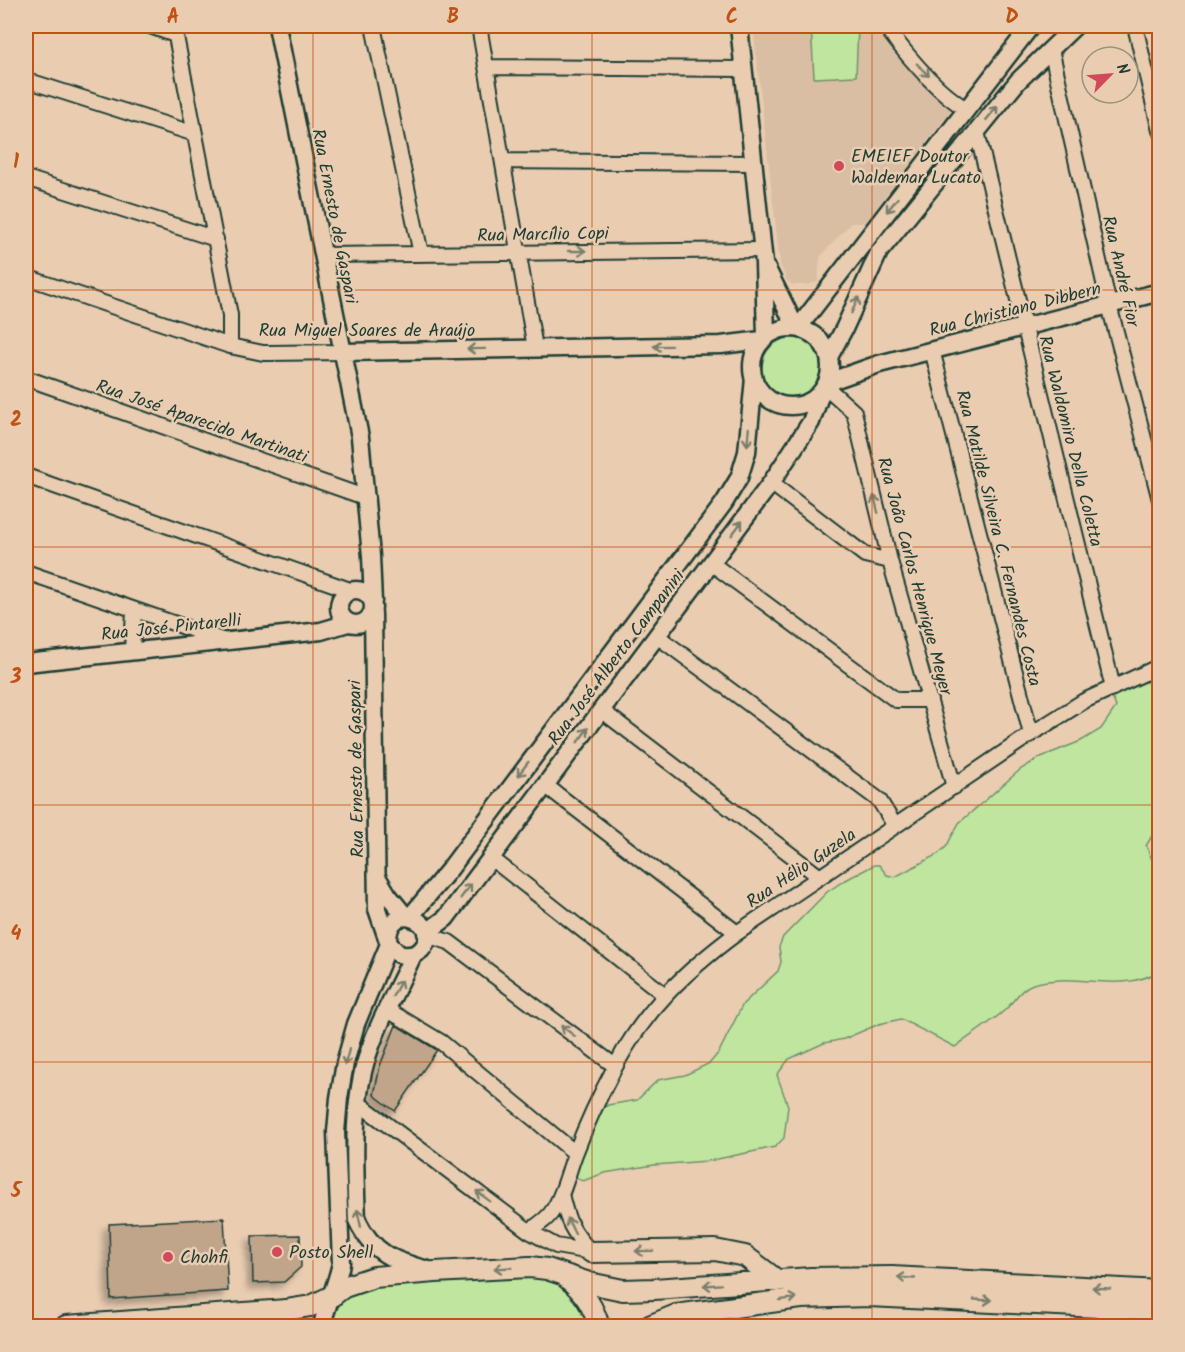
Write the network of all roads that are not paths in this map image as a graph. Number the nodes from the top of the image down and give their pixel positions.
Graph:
1 (150, 26) edge
2 (277, 26) edge
3 (373, 26) edge
4 (479, 26) edge
5 (739, 26) edge
6 (885, 26) edge
7 (1075, 26) edge
8 (1135, 26) edge
9 (1028, 27) edge
10 (175, 30) edge
11 (1051, 49) junction
12 (486, 67) junction
13 (743, 69) junction
14 (26, 80) edge
15 (966, 110) junction
16 (1160, 130) edge
17 (977, 132) junction
18 (195, 134) junction
19 (502, 161) junction
20 (752, 162) junction
21 (26, 178) edge
22 (216, 239) junction
23 (518, 251) junction
24 (421, 254) junction
25 (323, 255) junction
26 (763, 256) junction
27 (26, 277) edge
28 (1160, 292) edge
29 (1110, 305) junction
30 (1024, 327) junction
31 (797, 328) junction
32 (764, 338) junction
33 (721, 345) junction
34 (230, 346) junction
35 (535, 348) junction
36 (932, 350) junction
37 (343, 352) junction
38 (830, 360) junction
39 (879, 364) junction
40 (753, 375) junction
41 (26, 378) edge
42 (825, 387) junction
43 (26, 476) edge
44 (771, 483) junction
45 (367, 498) junction
46 (1160, 500) edge
47 (371, 556) junction
48 (890, 561) junction
49 (711, 563) junction
50 (26, 572) edge
51 (350, 592) junction
52 (373, 608) junction
53 (134, 610) junction
54 (348, 620) junction
55 (657, 636) junction
56 (225, 642) junction
57 (132, 651) junction
58 (374, 661) junction
59 (26, 663) edge
60 (1160, 666) edge
61 (1113, 688) junction
62 (930, 700) junction
63 (601, 710) junction
64 (1031, 734) junction
65 (545, 785) junction
66 (954, 787) junction
67 (895, 826) junction
68 (491, 858) junction
69 (377, 876) junction
70 (820, 877) junction
71 (408, 917) junction
72 (737, 933) junction
73 (426, 934) junction
74 (388, 942) junction
75 (413, 955) junction
76 (665, 995) junction
77 (386, 1009) junction
78 (615, 1066) junction
79 (357, 1102) junction
80 (575, 1153) junction
81 (561, 1194) junction
82 (530, 1231) junction
83 (591, 1252) junction
84 (435, 1272) junction
85 (561, 1273) junction
86 (778, 1281) junction
87 (1160, 1291) edge
88 (332, 1296) junction
89 (1160, 1310) edge
90 (66, 1326) edge
91 (322, 1326) edge
92 (599, 1326) edge
93 (649, 1326) edge

1 - 10 street
2 - 25 street, Rua Ernesto de Gaspari
3 - 24 street
4 - 12 street
5 - 13 street
6 -> 15 street
7 - 11 street
8 - 16 street
9 - 15 street
10 - 18 street
17 -> 11 street
11 - 29 street, Rua André Fior
12 - 13 street
12 - 19 street
13 - 20 street
14 - 18 street
15 -> 31 street
17 - 30 street, Rua Waldomiro Della Coletta
38 -> 17 street
18 - 22 street
19 - 20 street
19 - 23 street
20 - 26 street
21 - 22 street
22 - 34 street
23 - 24 street, Rua Marcílio Copi
23 -> 26 street, Rua Marcílio Copi
23 - 35 street
24 - 25 street, Rua Marcílio Copi
25 - 37 street, Rua Ernesto de Gaspari
26 - 31 street
26 - 32 street
27 - 34 street, Rua Miguel Soares de Araújo
28 - 29 street, Rua Christiano Dibbern
29 - 30 street, Rua Christiano Dibbern
29 - 46 street, Rua André Fior
30 - 36 street, Rua Christiano Dibbern
30 - 61 street, Rua Waldomiro Della Coletta
31 - 32 street
31 - 38 street
32 - 33 street, Rua Miguel Soares de Araújo
32 - 40 street
33 -> 35 street, Rua Miguel Soares de Araújo
33 - 40 street
34 - 37 street, Rua Miguel Soares de Araújo
35 -> 37 street, Rua Miguel Soares de Araújo
36 - 39 street, Rua Christiano Dibbern
36 - 64 street, Rua Matilde Silveira C. Fernandes Costa
37 - 45 street, Rua Ernesto de Gaspari
38 - 39 street, Rua Christiano Dibbern
38 - 42 street
39 - 42 street, Rua Christiano Dibbern
40 - 42 street
40 -> 71 street, Rua José Alberto Campanini
41 - 45 street, Rua José Aparecido Martinati
42 - 44 street, Rua José Alberto Campanini
48 -> 42 street, Rua João Carlos Henrique Meyer
43 - 51 street
44 - 48 street
49 -> 44 street, Rua José Alberto Campanini
45 - 47 street, Rua Ernesto de Gaspari
47 - 51 street, Rua Ernesto de Gaspari
47 - 52 street, Rua Ernesto de Gaspari
48 - 62 street, Rua João Carlos Henrique Meyer
49 - 55 street, Rua José Alberto Campanini
49 - 62 street
50 - 53 street
51 - 52 street
51 - 54 street
52 - 54 street
52 - 58 street, Rua Ernesto de Gaspari
53 - 56 street
53 - 57 street
54 - 56 street, Rua José Pintarelli
54 - 58 street, Rua Ernesto de Gaspari
55 - 63 street, Rua José Alberto Campanini
55 - 67 street
56 - 57 street, Rua José Pintarelli
57 - 59 street, Rua José Pintarelli
58 - 69 street, Rua Ernesto de Gaspari
60 - 61 street, Rua Hélio Guzela
61 - 64 street, Rua Hélio Guzela
62 - 66 street, Rua João Carlos Henrique Meyer
65 -> 63 street, Rua José Alberto Campanini
63 - 70 street
64 - 66 street, Rua Hélio Guzela
65 - 68 street, Rua José Alberto Campanini
65 - 72 street
66 - 67 street, Rua Hélio Guzela
67 - 70 street, Rua Hélio Guzela
73 -> 68 street, Rua José Alberto Campanini
68 - 76 street
69 - 71 street, Rua Ernesto de Gaspari
69 - 74 street, Rua Ernesto de Gaspari
70 - 72 street, Rua Hélio Guzela
71 - 73 street
71 - 74 street
72 - 76 street, Rua Hélio Guzela
73 - 75 street
78 -> 73 street
74 - 75 street
74 -> 88 street
77 -> 75 street
76 - 78 street, Rua Hélio Guzela
77 - 79 street
77 - 80 street
78 - 80 street, Rua Hélio Guzela
82 -> 79 street
84 -> 79 street
80 - 81 street, Rua Hélio Guzela
81 - 82 street, Rua Hélio Guzela
83 -> 81 street
82 - 83 street
86 -> 83 main road
85 -> 84 main road
84 - 88 main road
86 -> 85 main road
85 - 92 main road
87 -> 86 main road
88 - 90 main road
88 - 91 street
93 -> 89 main road

